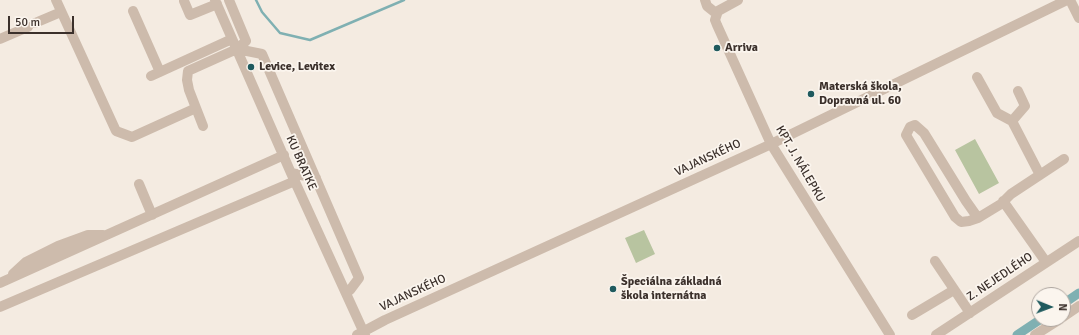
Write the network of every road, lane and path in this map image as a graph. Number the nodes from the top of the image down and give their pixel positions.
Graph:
1 (56, 0) edge
2 (229, 0) edge
3 (705, 0) edge
4 (738, 0) edge
5 (1067, 0) edge
6 (1070, 0) edge
7 (184, 1) dead end
8 (216, 2) edge
9 (133, 11) dead end
10 (61, 12) junction
11 (717, 14) junction
12 (1079, 18) edge
13 (0, 39) edge
14 (234, 44) junction
15 (160, 72) junction
16 (151, 76) dead end
17 (977, 77) dead end
18 (1018, 91) dead end
19 (196, 108) junction
20 (1012, 120) junction
21 (203, 126) dead end
22 (771, 144) junction
23 (284, 155) junction
24 (1064, 159) dead end
25 (947, 171) junction
26 (1040, 175) junction
27 (293, 177) junction
28 (316, 178) junction
29 (933, 180) junction
30 (139, 184) dead end
31 (1003, 201) junction
32 (152, 215) junction
33 (978, 218) junction
34 (1079, 241) edge
35 (935, 261) dead end
36 (1046, 262) junction
37 (0, 283) edge
38 (954, 290) junction
39 (346, 292) junction
40 (0, 306) edge
41 (970, 313) junction
42 (912, 315) dead end
43 (1048, 327) edge
44 (362, 334) edge
45 (890, 335) edge
46 (936, 335) edge
47 (1036, 335) edge

1 - 10 street
2 - 14 street
3 - 11 street
4 - 11 street
5 - 22 street, VAJANSKÉHO
6 - 12 street
7 - 8 street
8 - 14 street, KU BRATKE
9 - 15 street
10 - 13 street
10 - 19 street
11 - 22 street, KPT. J. NÁLEPKU
14 - 15 street
14 - 19 street
14 - 23 street, KU BRATKE
14 - 28 street
15 - 16 street
17 - 20 street
18 - 20 street
19 - 21 street
20 - 26 street
22 - 44 street, VAJANSKÉHO
22 - 45 street, KPT. J. NÁLEPKU
23 - 27 street, KU BRATKE
23 - 32 street
24 - 26 street
25 - 29 street
25 - 29 street
25 - 33 street
26 - 31 street
27 - 28 street
27 - 39 street, KU BRATKE
27 - 40 street
28 - 39 street
29 - 33 street
30 - 32 street
31 - 33 street
31 - 36 street
32 - 37 street
34 - 36 street, Z. NEJEDLÉHO
35 - 38 street
36 - 41 street, Z. NEJEDLÉHO
38 - 41 street
38 - 42 street
39 - 44 street, KU BRATKE
41 - 46 street, Z. NEJEDLÉHO
43 - 47 street

